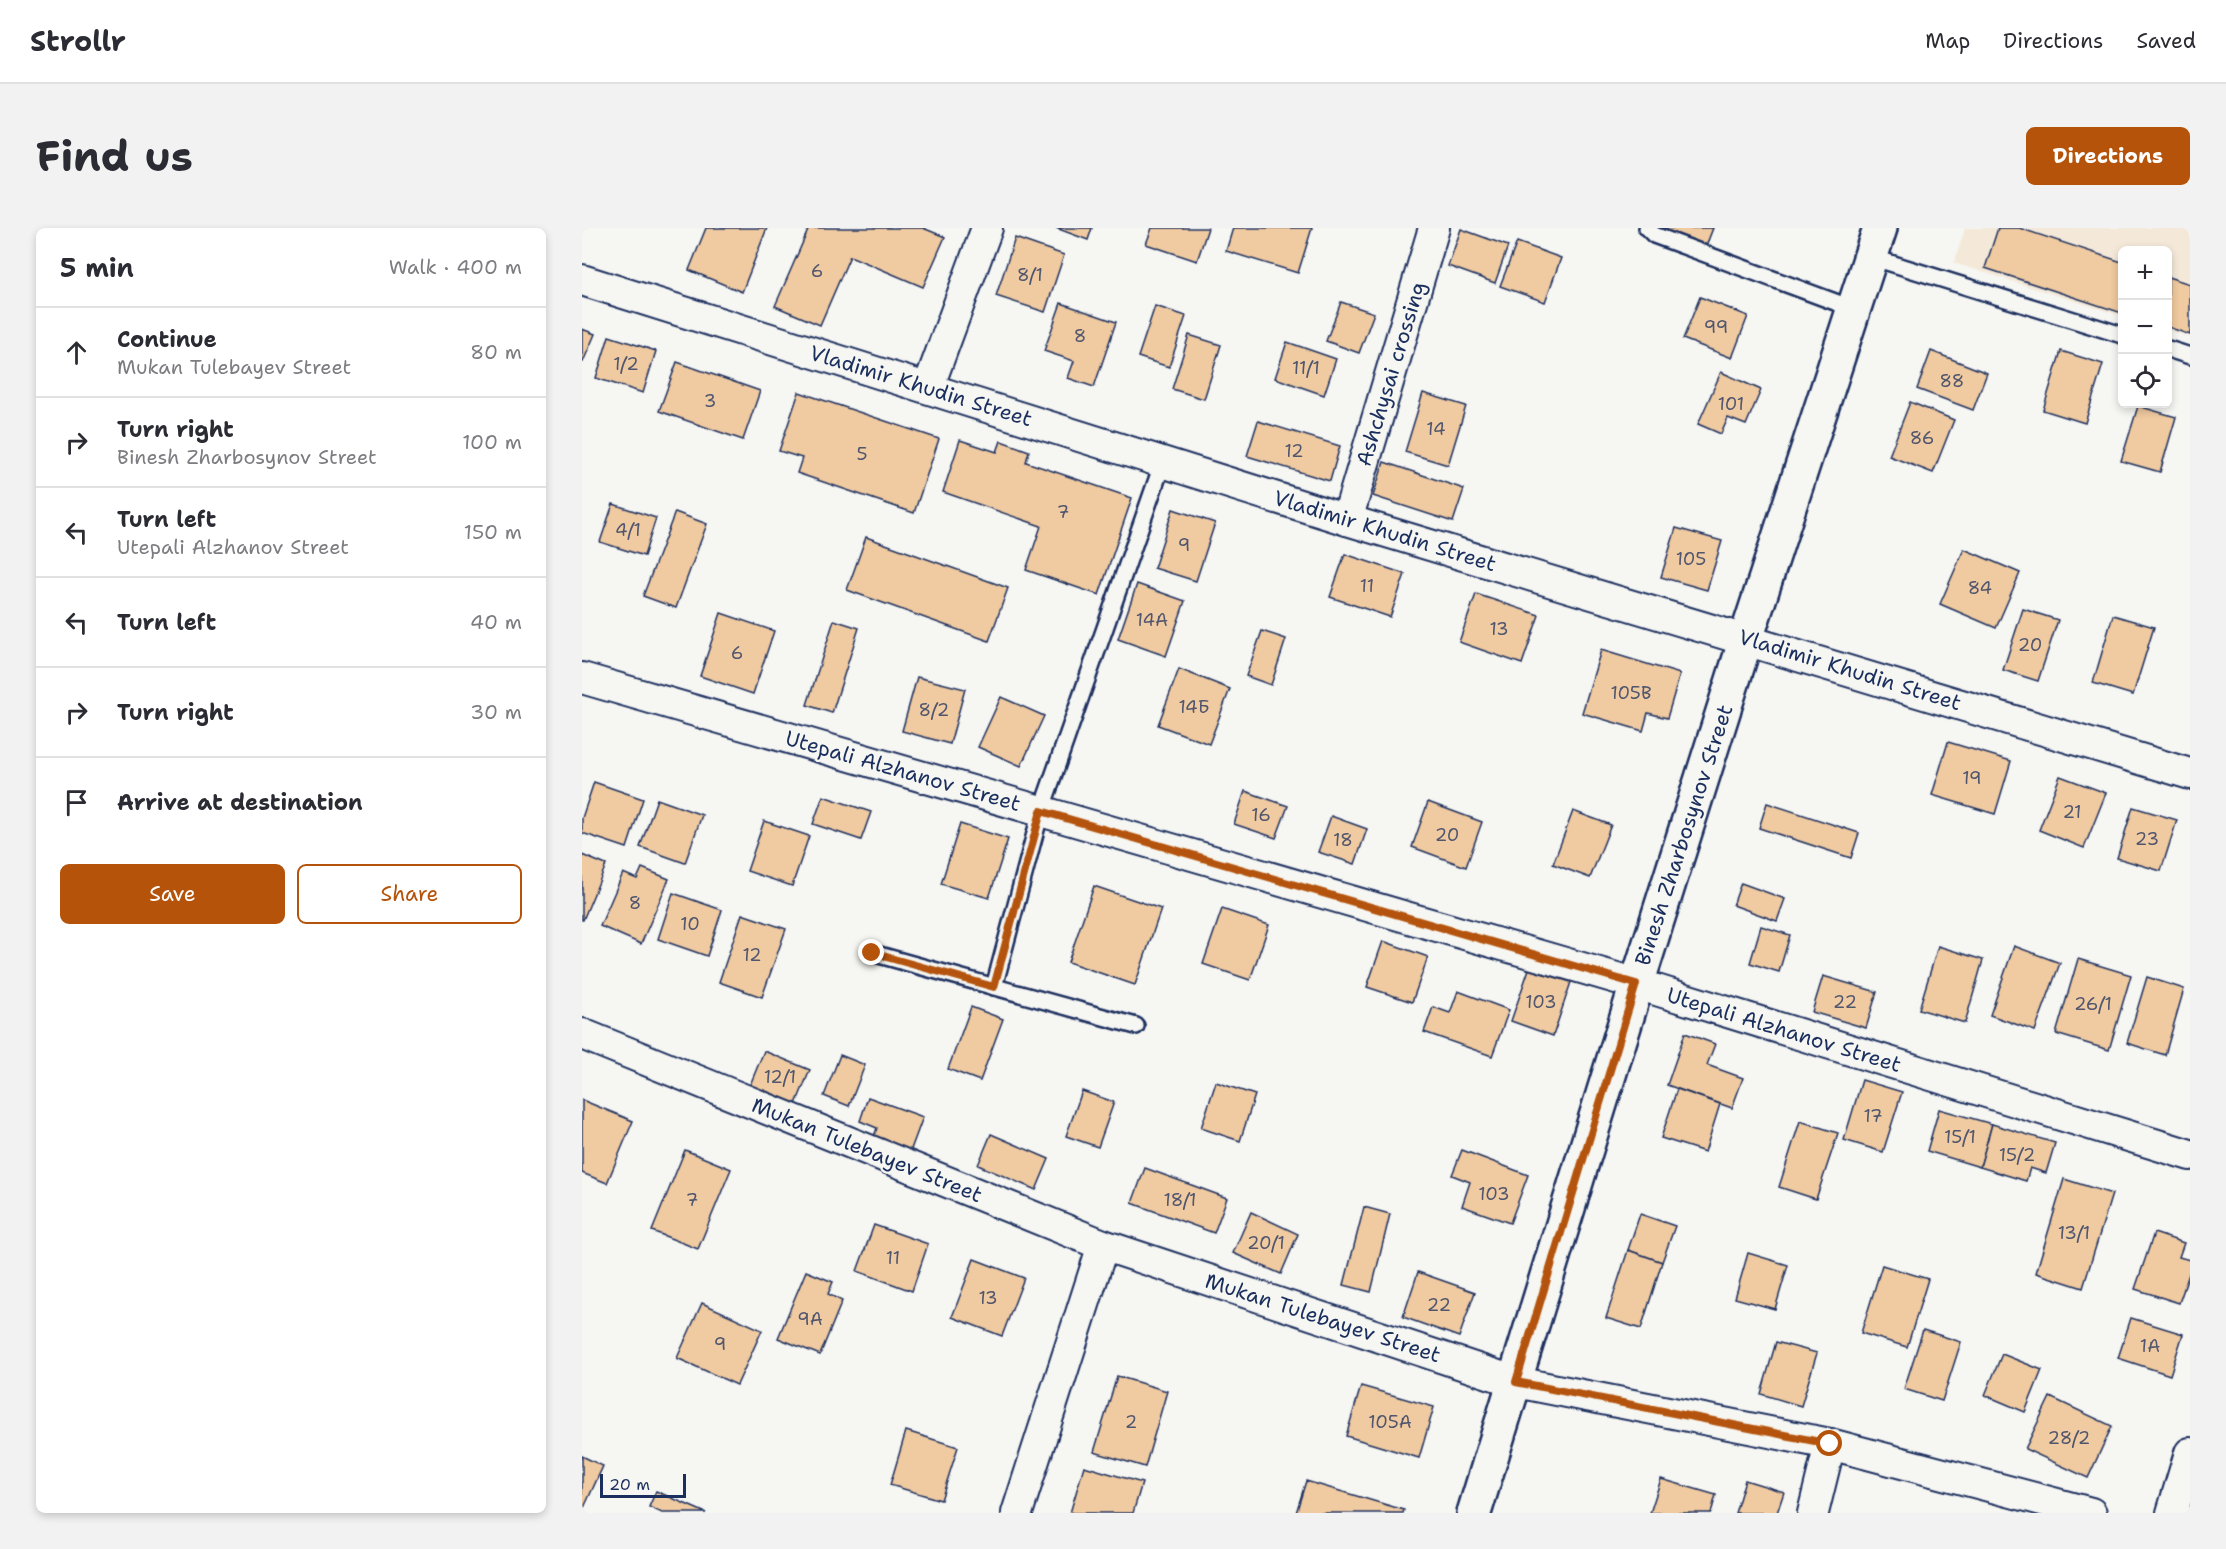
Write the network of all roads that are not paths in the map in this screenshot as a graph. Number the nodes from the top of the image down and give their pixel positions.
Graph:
1 (987, 228) edge
2 (1434, 228) edge
3 (1647, 228) edge
4 (1875, 243) edge
5 (582, 280) edge
6 (1854, 309) junction
7 (2118, 334) edge
8 (2172, 350) edge
9 (2190, 356) edge
10 (928, 388) junction
11 (1163, 462) junction
12 (1347, 520) junction
13 (1746, 639) junction
14 (582, 678) edge
15 (2190, 774) edge
16 (1041, 811) junction
17 (872, 953) dead end
18 (1636, 984) junction
19 (994, 987) junction
20 (1136, 1026) dead end
21 (582, 1034) edge
22 (2190, 1155) edge
23 (1103, 1245) junction
24 (1516, 1382) junction
25 (1830, 1444) junction
26 (2190, 1453) edge
27 (1017, 1513) edge
28 (1474, 1513) edge
29 (1813, 1513) edge
30 (2091, 1513) edge
31 (2172, 1513) edge

1 - 10 street
2 - 12 street, Ashchysai crossing
3 - 6 lane
4 - 6 street, Binesh Zharbosynov Street
4 - 7 lane
5 - 10 street, Vladimir Khudin Street
6 - 13 street, Binesh Zharbosynov Street
8 - 9 lane
10 - 11 street, Vladimir Khudin Street
11 - 12 street, Vladimir Khudin Street
11 - 16 lane
12 - 13 street, Vladimir Khudin Street
13 - 15 street, Vladimir Khudin Street
13 - 18 street, Binesh Zharbosynov Street
14 - 16 street, Utepali Alzhanov Street
16 - 18 street, Utepali Alzhanov Street
16 - 19 lane
17 - 19 lane
18 - 22 street, Utepali Alzhanov Street
18 - 24 street, Binesh Zharbosynov Street
19 - 20 lane
21 - 23 street, Mukan Tulebayev Street
23 - 24 street, Mukan Tulebayev Street
23 - 27 street
24 - 25 street, Mukan Tulebayev Street
24 - 28 street, Binesh Zharbosynov Street
25 - 29 street
25 - 30 street, Mukan Tulebayev Street
26 - 31 street

